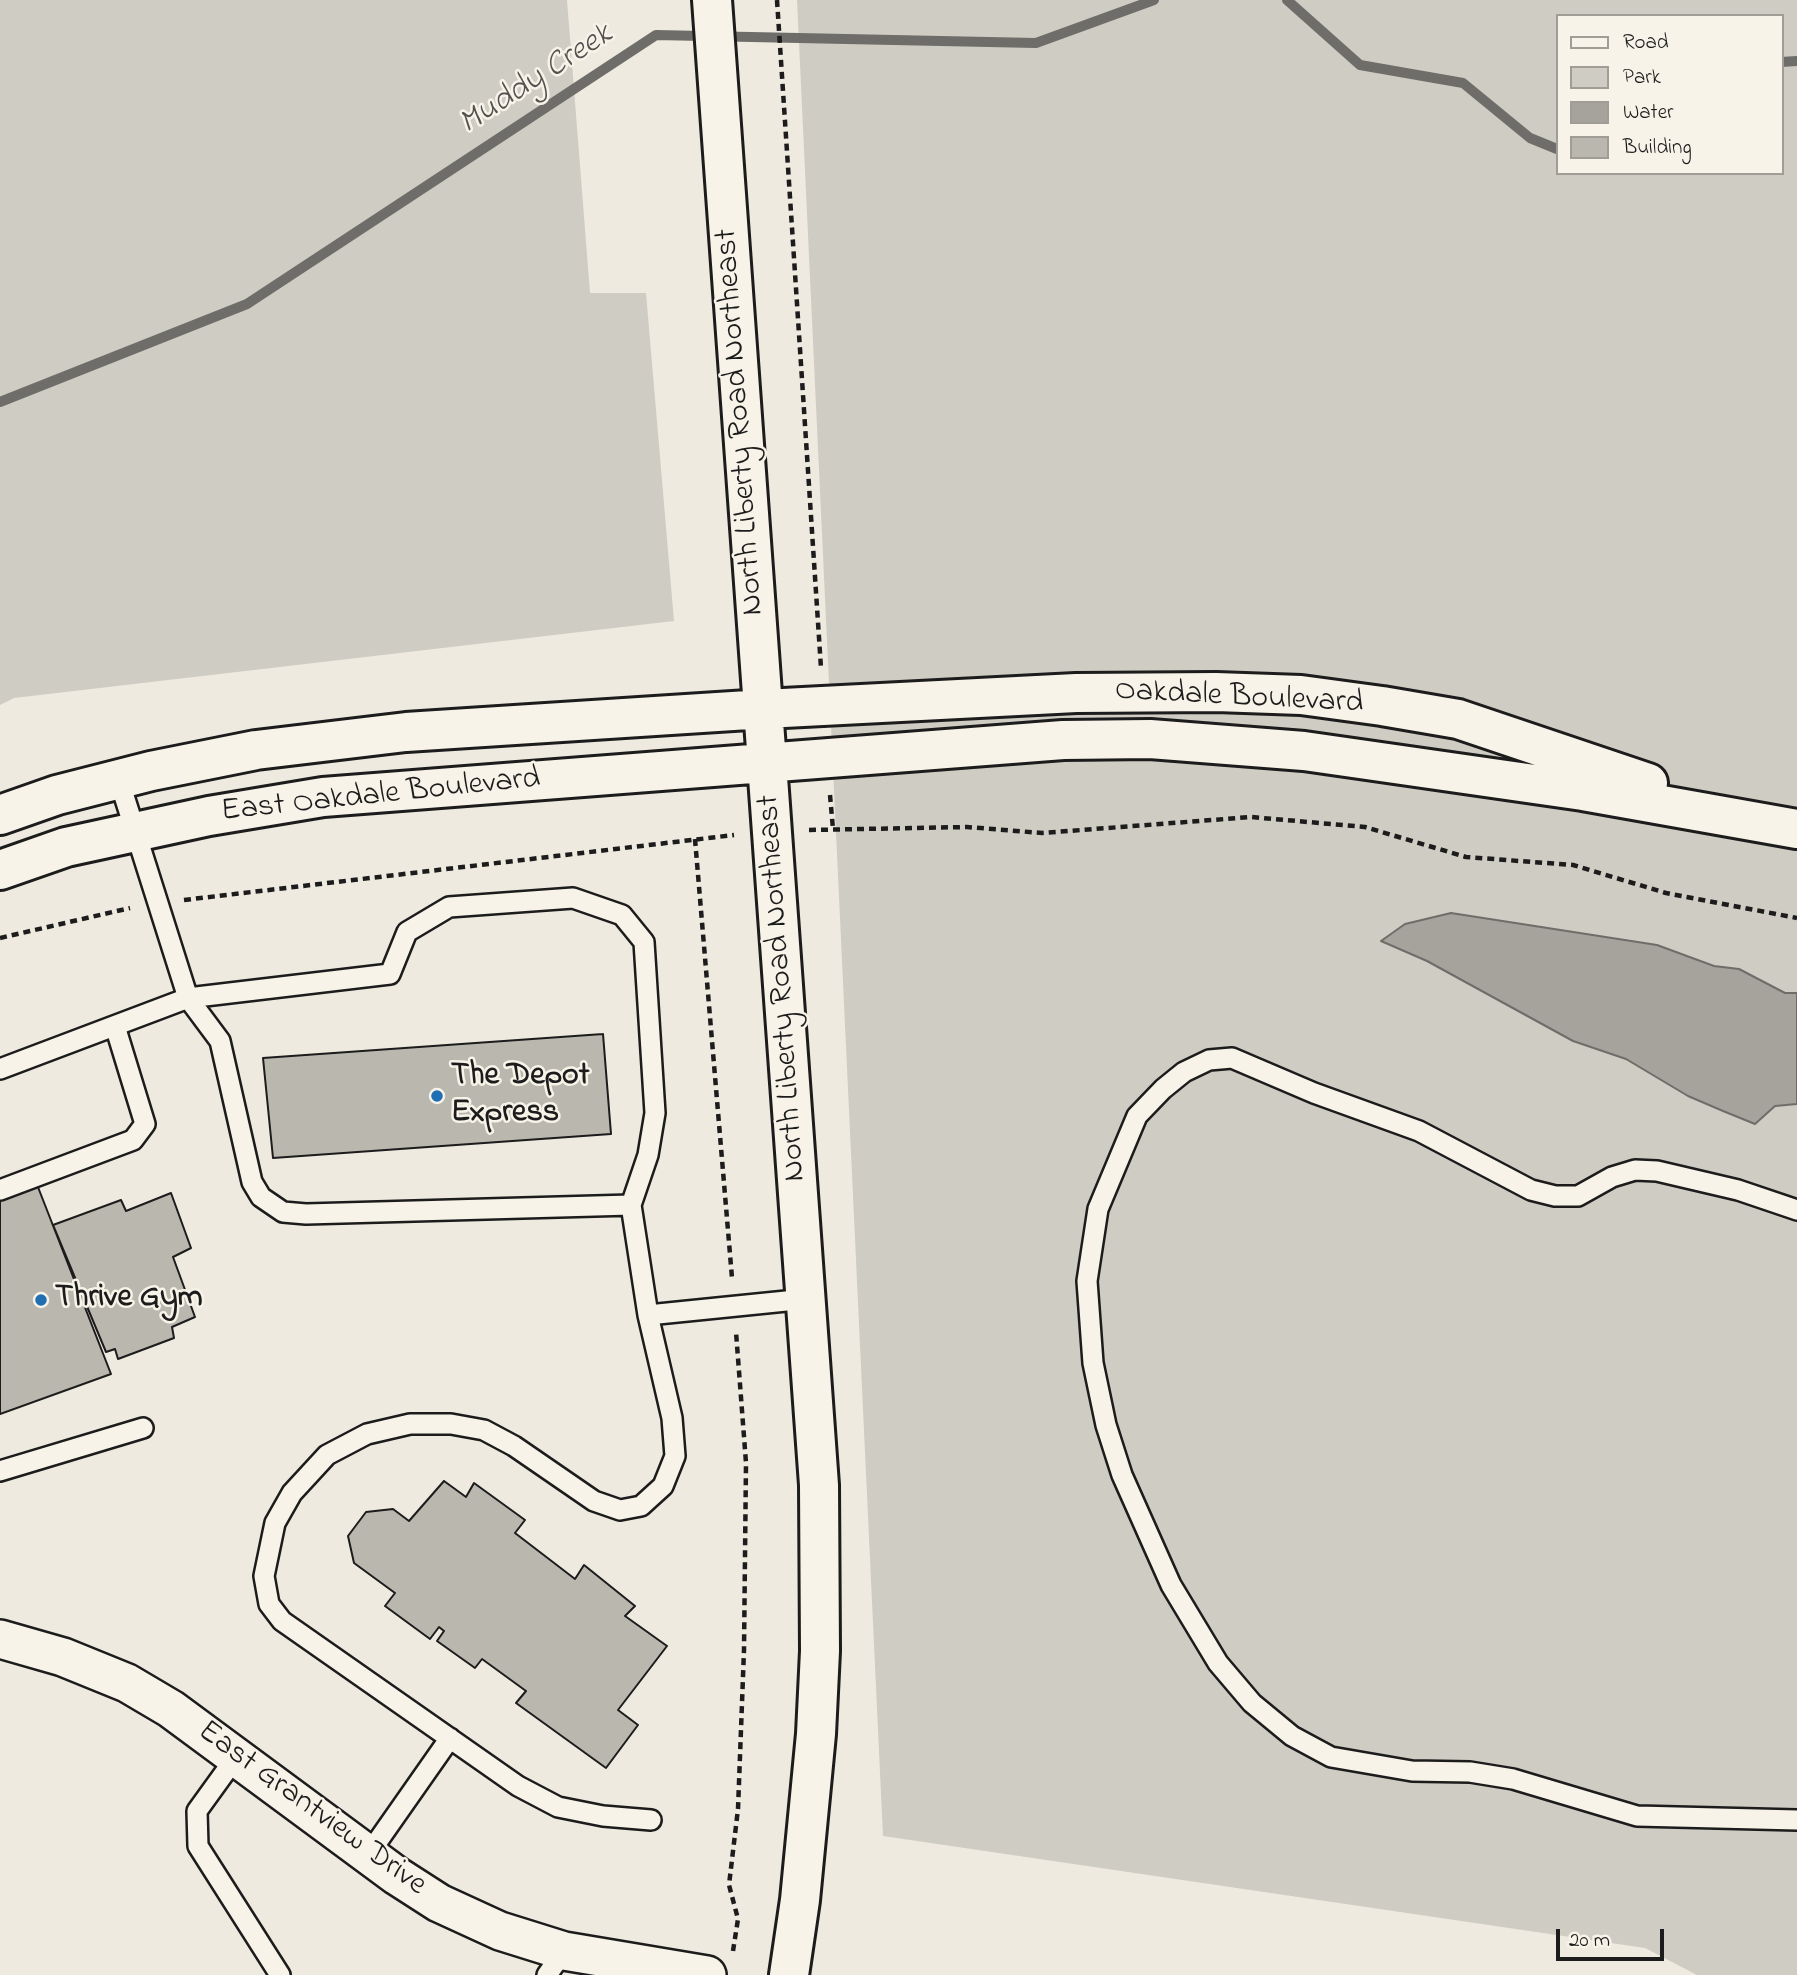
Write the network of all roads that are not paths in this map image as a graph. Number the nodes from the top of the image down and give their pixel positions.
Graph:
1 (712, 0) edge
2 (764, 709) junction
3 (768, 761) junction
4 (119, 780) junction
5 (0, 815) edge
6 (1739, 816) junction
7 (1797, 829) edge
8 (135, 832) junction
9 (0, 870) edge
10 (188, 998) junction
11 (115, 1026) junction
12 (0, 1069) edge
13 (0, 1190) edge
14 (631, 1205) junction
15 (1797, 1210) edge
16 (806, 1299) junction
17 (648, 1315) junction
18 (143, 1428) dead end
19 (0, 1471) edge
20 (0, 1639) edge
21 (450, 1738) junction
22 (236, 1757) junction
23 (651, 1820) dead end
24 (1797, 1821) edge
25 (368, 1855) junction
26 (556, 1963) edge
27 (719, 1969) edge
28 (280, 1975) edge
29 (789, 1975) edge

1 - 2 main road, North Liberty Road Northeast
2 - 3 main road, North Liberty Road Northeast
2 - 4 main road, East Oakdale Boulevard
2 - 6 main road, Oakdale Boulevard
3 - 6 main road, Oakdale Boulevard
3 - 8 main road, East Oakdale Boulevard
3 - 16 main road, North Liberty Road Northeast
4 - 5 main road, East Oakdale Boulevard
4 - 8 lane
6 - 7 main road, Oakdale Boulevard
8 - 9 main road, East Oakdale Boulevard
8 - 10 lane
10 - 11 lane
10 - 14 lane
10 - 14 lane
11 - 12 lane
11 - 13 lane
14 - 17 lane
15 - 24 lane
16 - 17 lane
16 - 29 main road, North Liberty Road Northeast
17 - 21 lane
18 - 19 lane
20 - 22 street, East Grantview Drive
21 - 23 lane
21 - 25 lane
22 - 25 street, East Grantview Drive
22 - 28 lane
25 - 26 street, East Grantview Drive
26 - 27 street, East Grantview Drive

